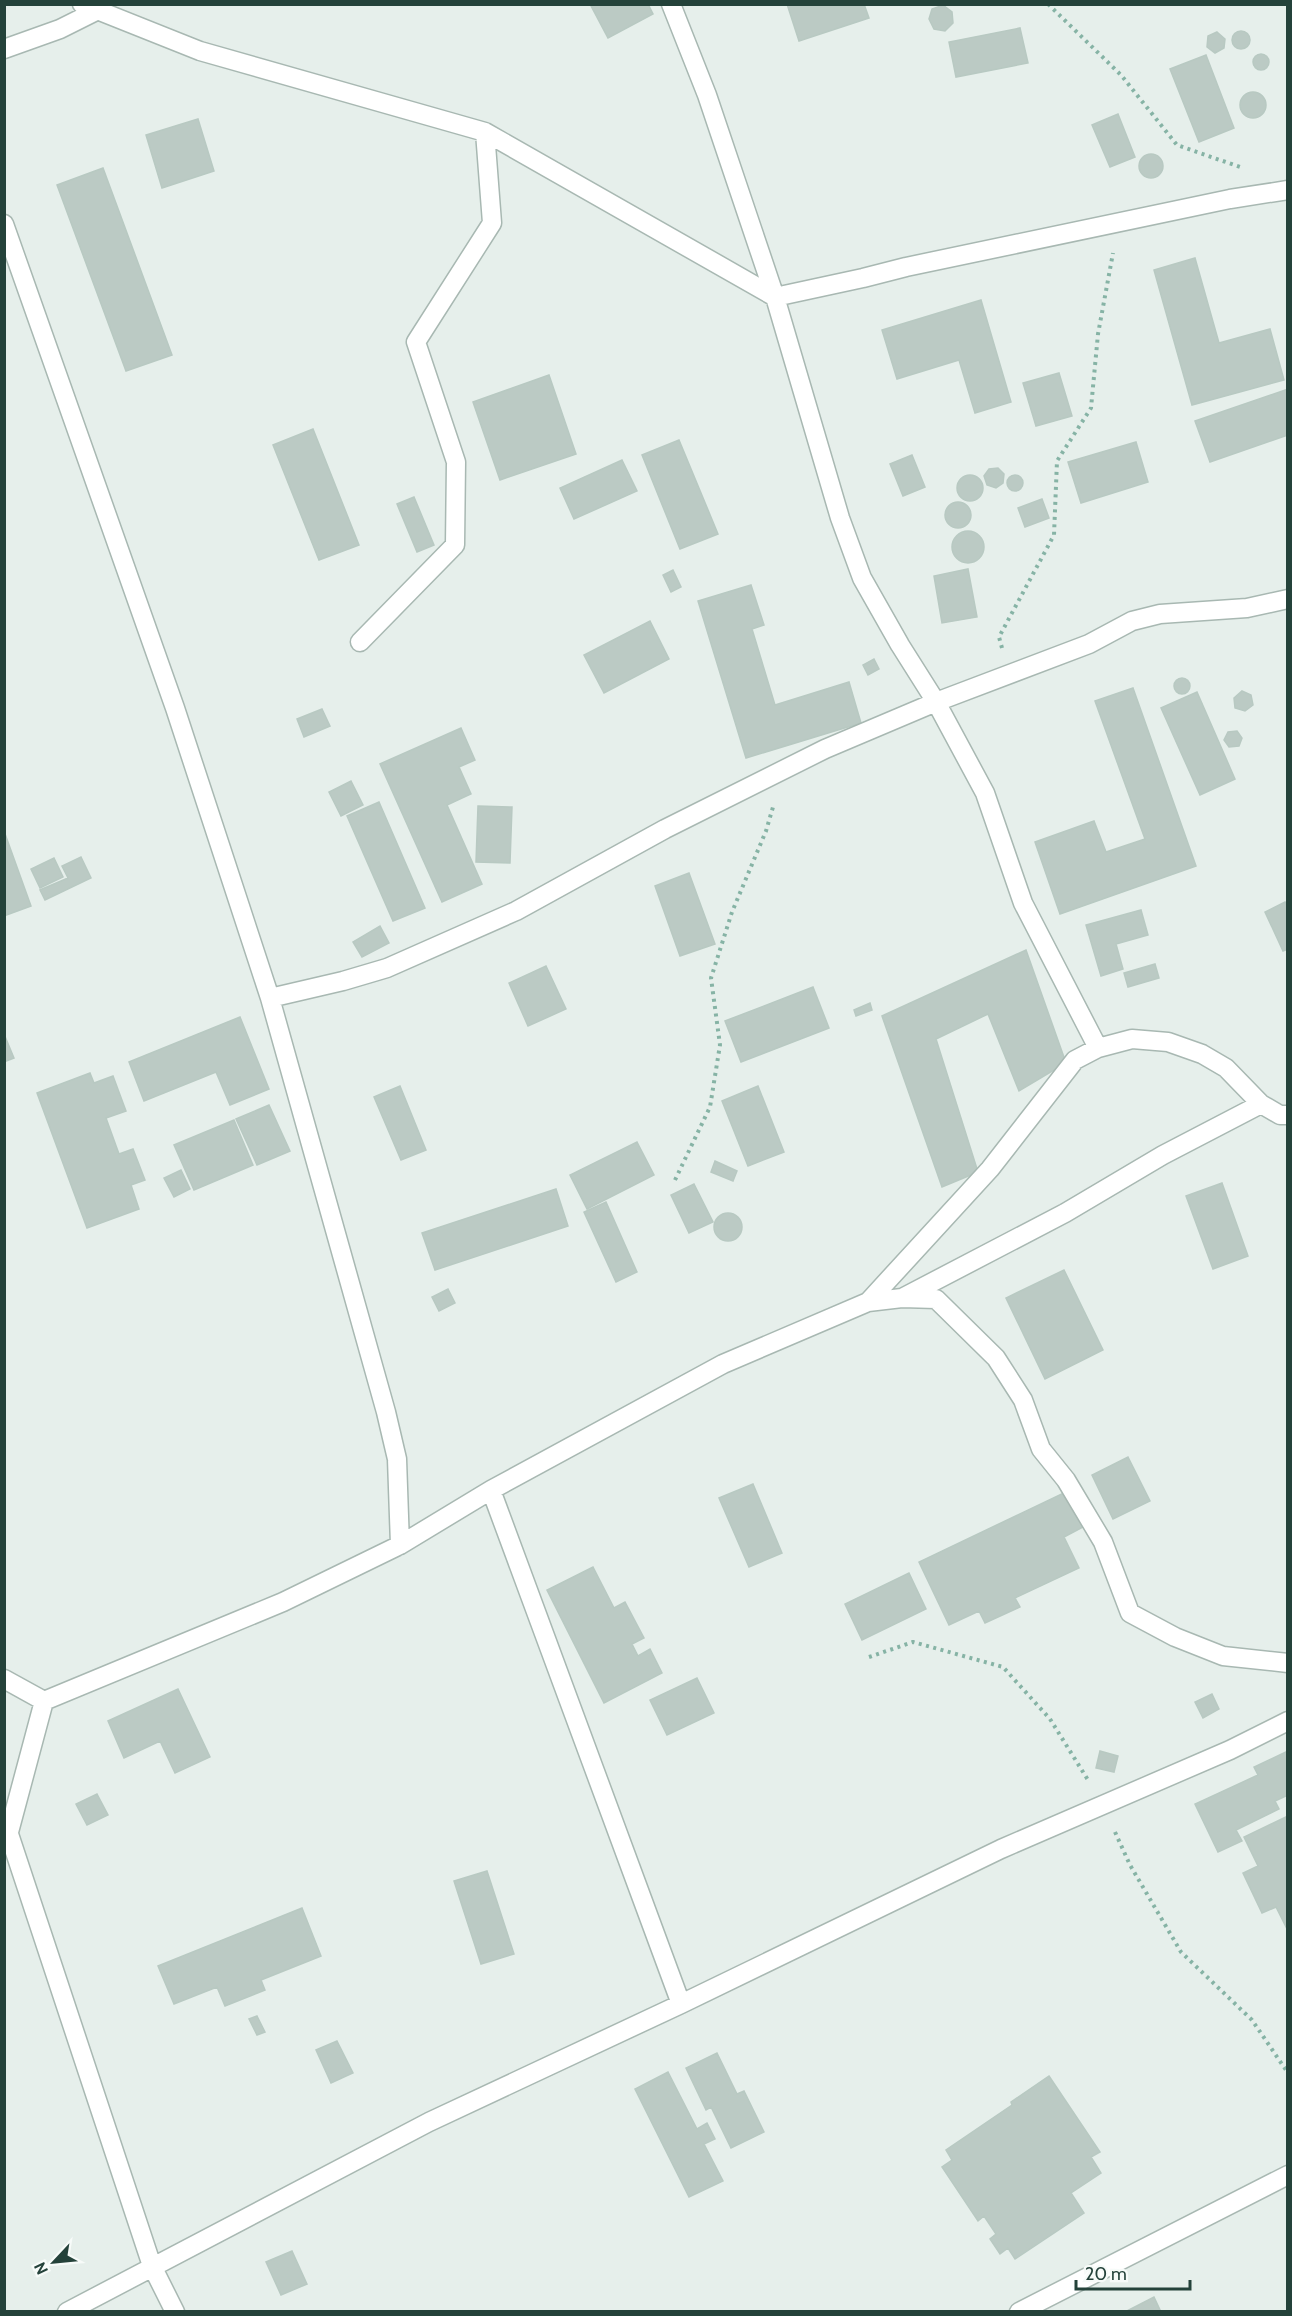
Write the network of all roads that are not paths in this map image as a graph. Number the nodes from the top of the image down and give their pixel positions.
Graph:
1 (671, 4) edge
2 (96, 6) edge
3 (4, 50) edge
4 (485, 132) junction
5 (1287, 190) edge
6 (4, 224) edge
7 (775, 297) junction
8 (1287, 599) edge
9 (360, 642) dead end
10 (936, 702) junction
11 (270, 998) junction
12 (1098, 1048) junction
13 (1261, 1104) junction
14 (1287, 1115) edge
15 (902, 1298) junction
16 (868, 1302) junction
17 (491, 1490) junction
18 (400, 1545) junction
19 (1287, 1663) edge
20 (4, 1679) edge
21 (44, 1701) junction
22 (1287, 1721) edge
23 (7, 1826) edge
24 (681, 2004) junction
25 (1287, 2175) edge
26 (152, 2266) junction
27 (1020, 2311) edge
28 (67, 2312) edge
29 (175, 2312) edge

1 - 7 street
2 - 3 street
2 - 4 street
4 - 7 street
4 - 9 street
5 - 7 street
6 - 11 street
7 - 10 street
8 - 10 street
10 - 11 street
10 - 12 street
11 - 18 street
12 - 13 street
12 - 16 street
13 - 14 street
13 - 15 street
15 - 16 street
15 - 19 street
16 - 17 street
17 - 18 street
17 - 24 street
18 - 21 street
20 - 21 street
21 - 23 street
22 - 24 street
23 - 26 street
24 - 26 street
25 - 27 street
26 - 28 street
26 - 29 street

